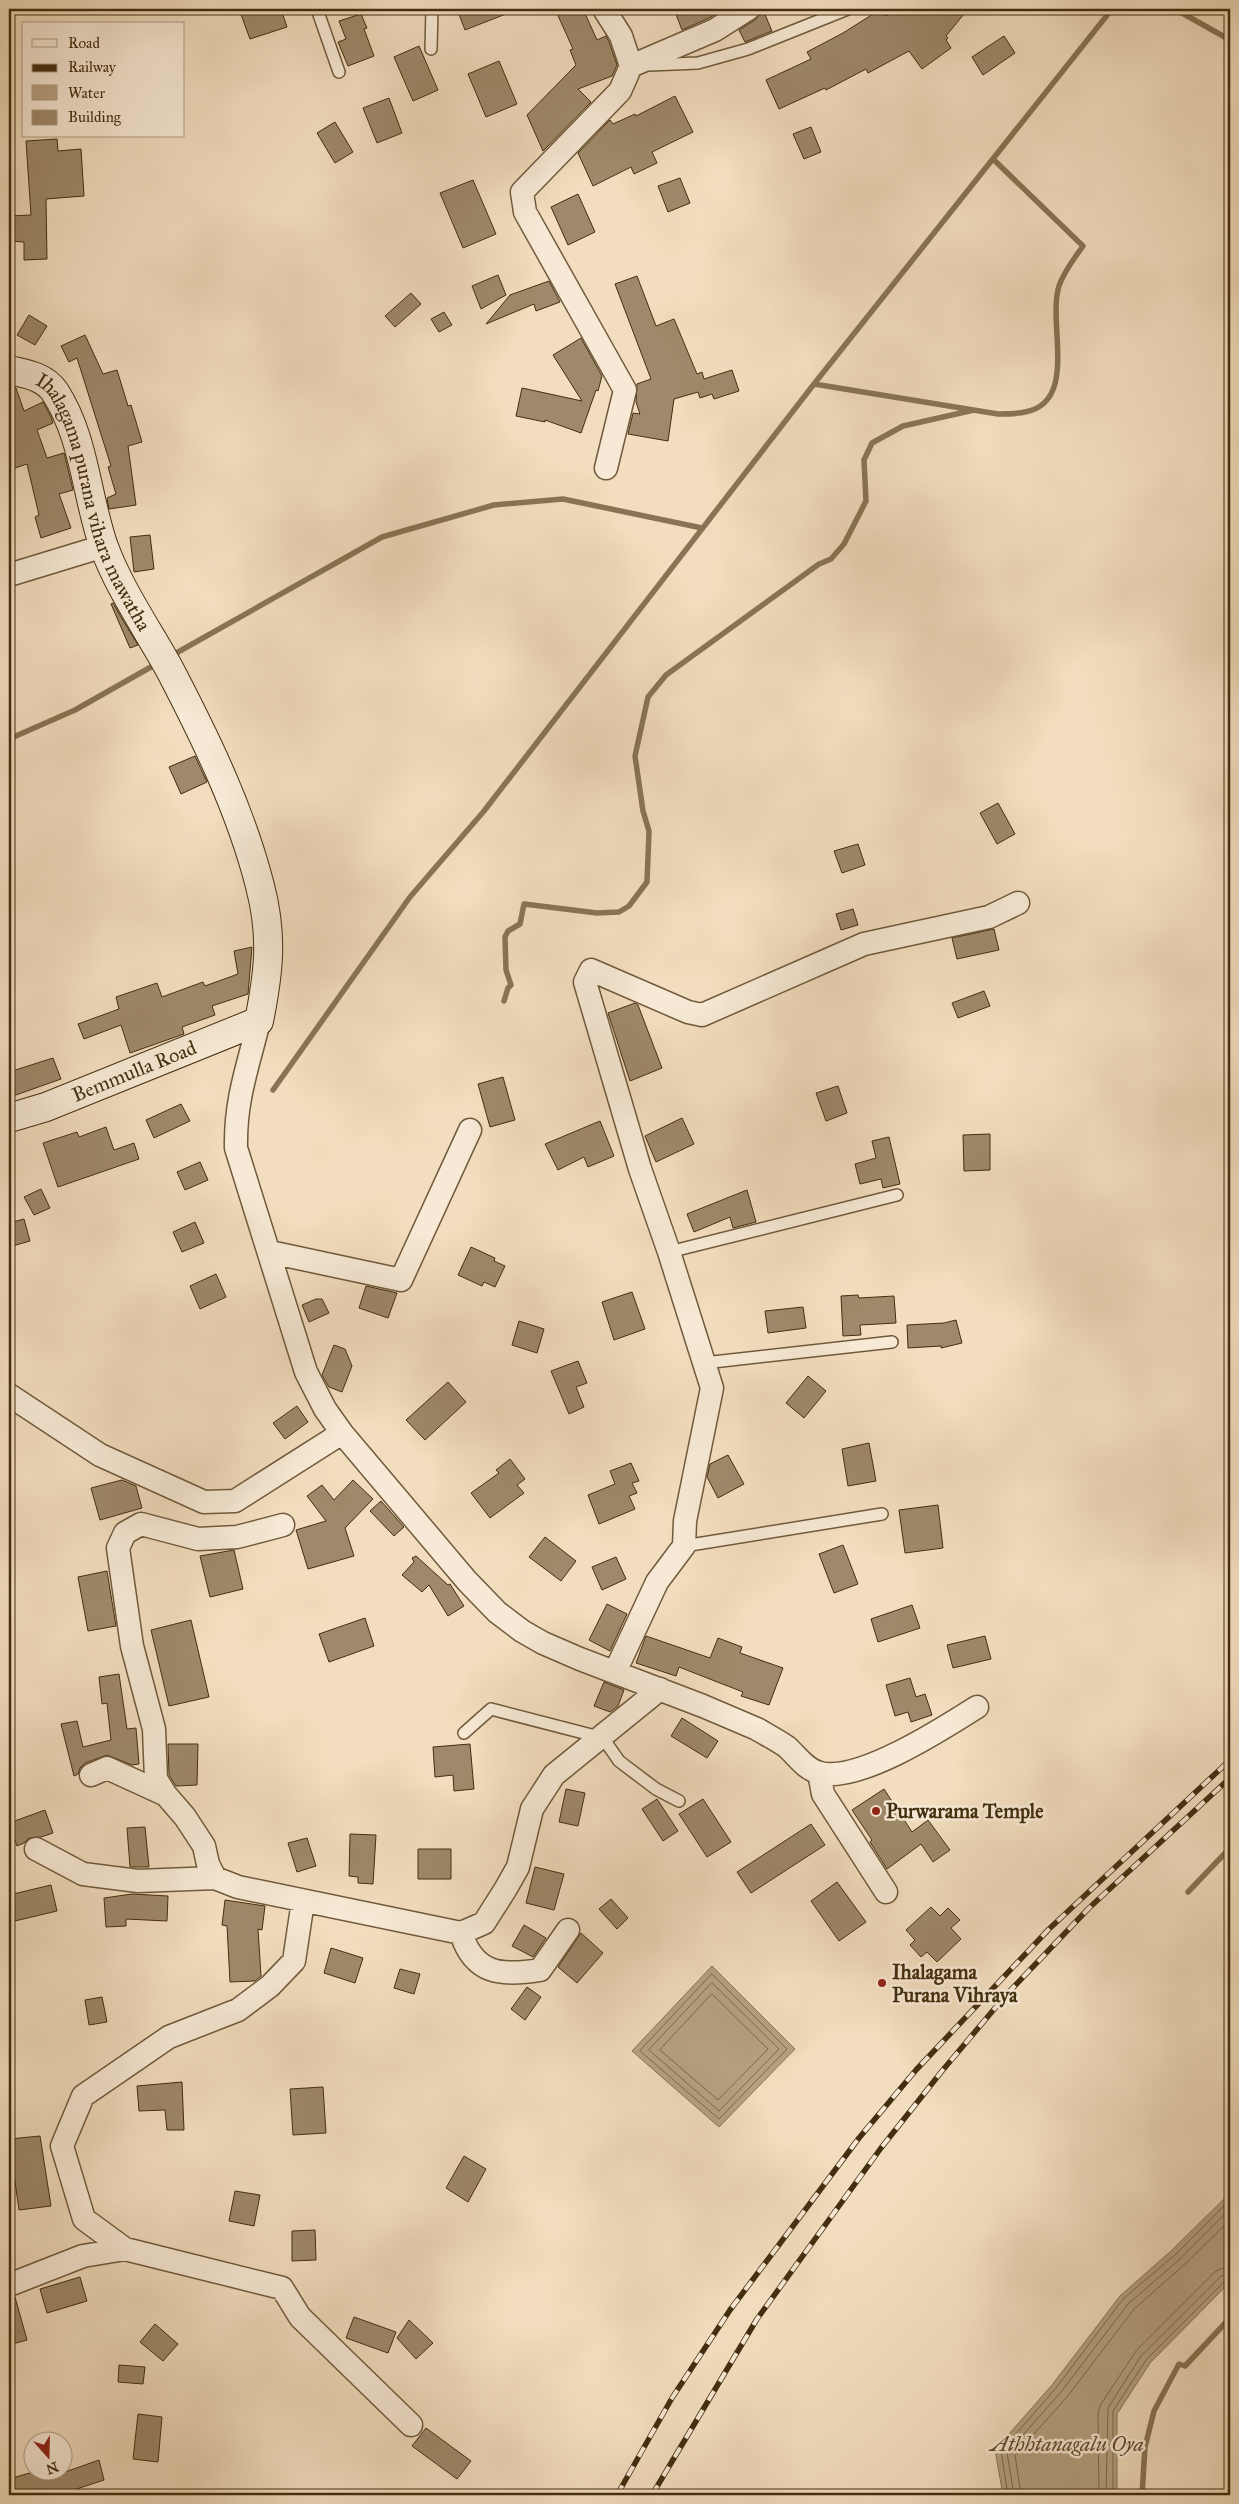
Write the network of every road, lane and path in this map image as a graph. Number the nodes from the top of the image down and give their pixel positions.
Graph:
1 (317, 9) edge
2 (432, 9) edge
3 (604, 9) edge
4 (748, 9) edge
5 (848, 9) edge
6 (832, 12) edge
7 (431, 49) dead end
8 (631, 66) junction
9 (339, 72) dead end
10 (9, 370) edge
11 (606, 468) dead end
12 (104, 546) junction
13 (9, 575) edge
14 (1018, 903) dead end
15 (259, 1021) junction
16 (9, 1118) edge
17 (470, 1130) dead end
18 (897, 1196) dead end
19 (270, 1252) junction
20 (669, 1252) junction
21 (892, 1342) dead end
22 (704, 1363) junction
23 (9, 1395) edge
24 (342, 1434) junction
25 (882, 1514) dead end
26 (283, 1525) dead end
27 (684, 1546) junction
28 (615, 1672) junction
29 (660, 1689) junction
30 (977, 1707) dead end
31 (464, 1733) dead end
32 (603, 1738) junction
33 (819, 1773) junction
34 (91, 1776) dead end
35 (166, 1795) junction
36 (679, 1801) dead end
37 (36, 1849) dead end
38 (215, 1878) junction
39 (886, 1892) dead end
40 (303, 1901) junction
41 (568, 1930) dead end
42 (461, 1934) junction
43 (126, 2249) junction
44 (9, 2285) edge
45 (411, 2425) dead end

1 - 9 lane
2 - 7 lane
3 - 8 street
4 - 8 street
5 - 6 lane
6 - 8 lane
8 - 11 street
10 - 12 street, Ihalagama purana vihara mawatha
12 - 13 street
12 - 15 street, Ihalagama purana vihara mawatha
14 - 20 street
15 - 16 street, Bemmulla Road
15 - 19 street
17 - 19 street
18 - 20 lane
19 - 24 street
20 - 22 street
21 - 22 lane
22 - 27 street
23 - 24 street
24 - 28 street
25 - 27 lane
26 - 35 street
27 - 28 street
28 - 29 street
29 - 32 street
29 - 33 street
30 - 33 street
31 - 32 lane
32 - 36 lane
32 - 42 street
33 - 39 street
34 - 35 street
35 - 38 street
37 - 38 street
38 - 40 street
40 - 42 street
40 - 43 street
41 - 42 street
43 - 44 street
43 - 45 street

